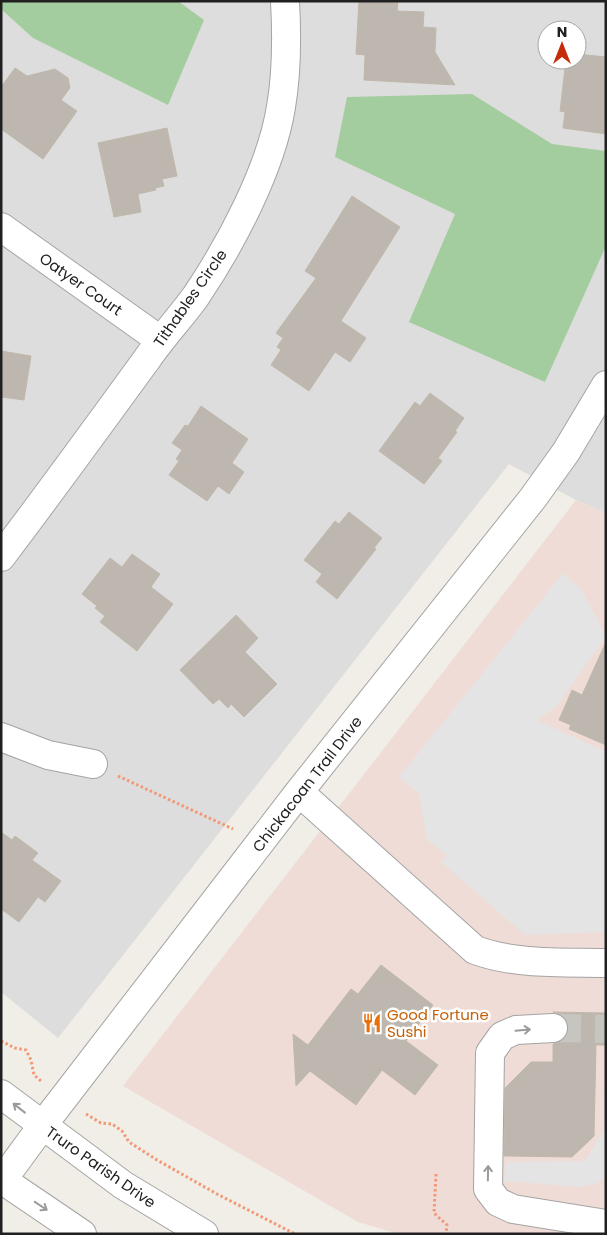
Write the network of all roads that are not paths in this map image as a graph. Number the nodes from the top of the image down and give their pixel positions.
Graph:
1 (285, 1) edge
2 (1, 227) edge
3 (160, 340) junction
4 (606, 385) edge
5 (1, 557) edge
6 (1, 737) edge
7 (93, 764) road end
8 (300, 792) junction
9 (606, 963) edge
10 (553, 1028) tunnel mouth
11 (1, 1094) edge
12 (42, 1126) junction
13 (2, 1181) edge
14 (606, 1224) edge
15 (82, 1234) edge
16 (204, 1234) edge

1 - 3 street, Tithables Circle
2 - 3 street, Oatyer Court
3 - 5 street, Tithables Circle
4 - 8 street, Chickacoan Trail Drive
6 - 7 street
8 - 9 street
8 - 12 street, Chickacoan Trail Drive
14 -> 10 street
12 -> 11 street, Truro Parish Drive
12 - 13 street, Chickacoan Trail Drive
12 - 16 street, Truro Parish Drive
13 -> 15 street

